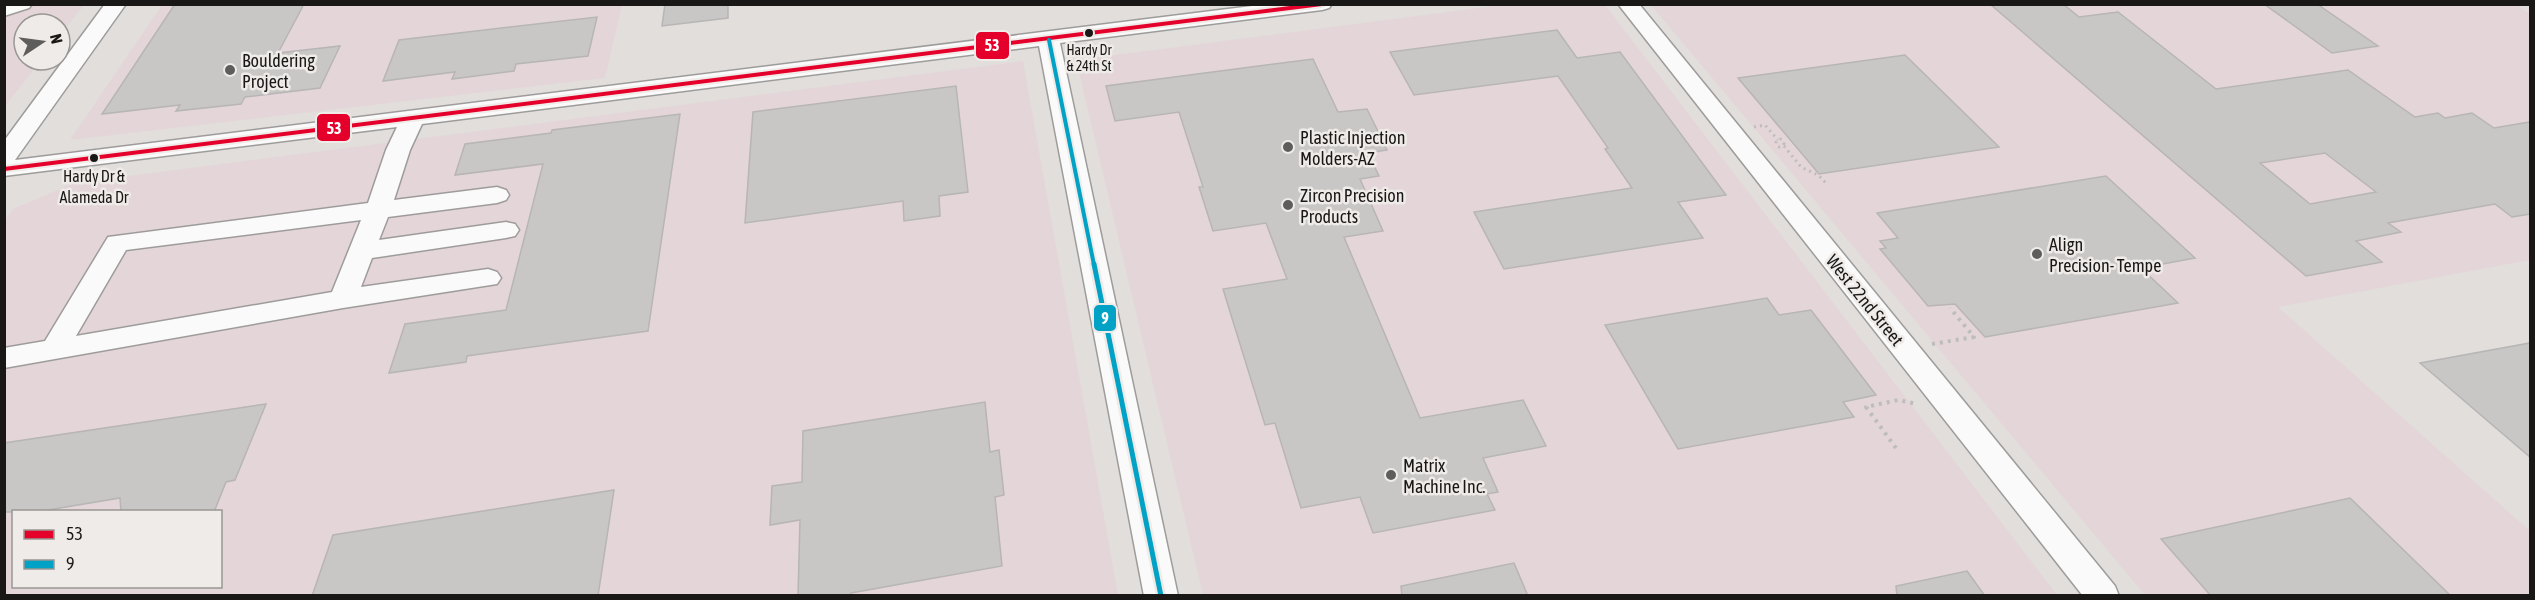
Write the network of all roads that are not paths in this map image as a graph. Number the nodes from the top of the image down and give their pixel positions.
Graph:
1 (22, 4) edge
2 (116, 4) edge
3 (1322, 4) edge
4 (1628, 4) edge
5 (4, 10) edge
6 (1049, 40) junction
7 (413, 117) junction
8 (4, 158) edge
9 (4, 169) edge
10 (497, 195) dead end
11 (378, 210) junction
12 (506, 230) dead end
13 (362, 251) junction
14 (488, 278) dead end
15 (343, 299) junction
16 (54, 350) junction
17 (4, 358) edge
18 (1161, 596) edge
19 (2103, 596) edge

1 - 5 street
2 - 8 street
3 - 6 street
4 - 19 street, West 22nd Street
6 - 7 street
6 - 18 street
7 - 9 street
7 - 11 street
10 - 11 street
11 - 13 street
11 - 16 street
12 - 13 street
13 - 15 street
14 - 15 street
15 - 16 street
16 - 17 street

